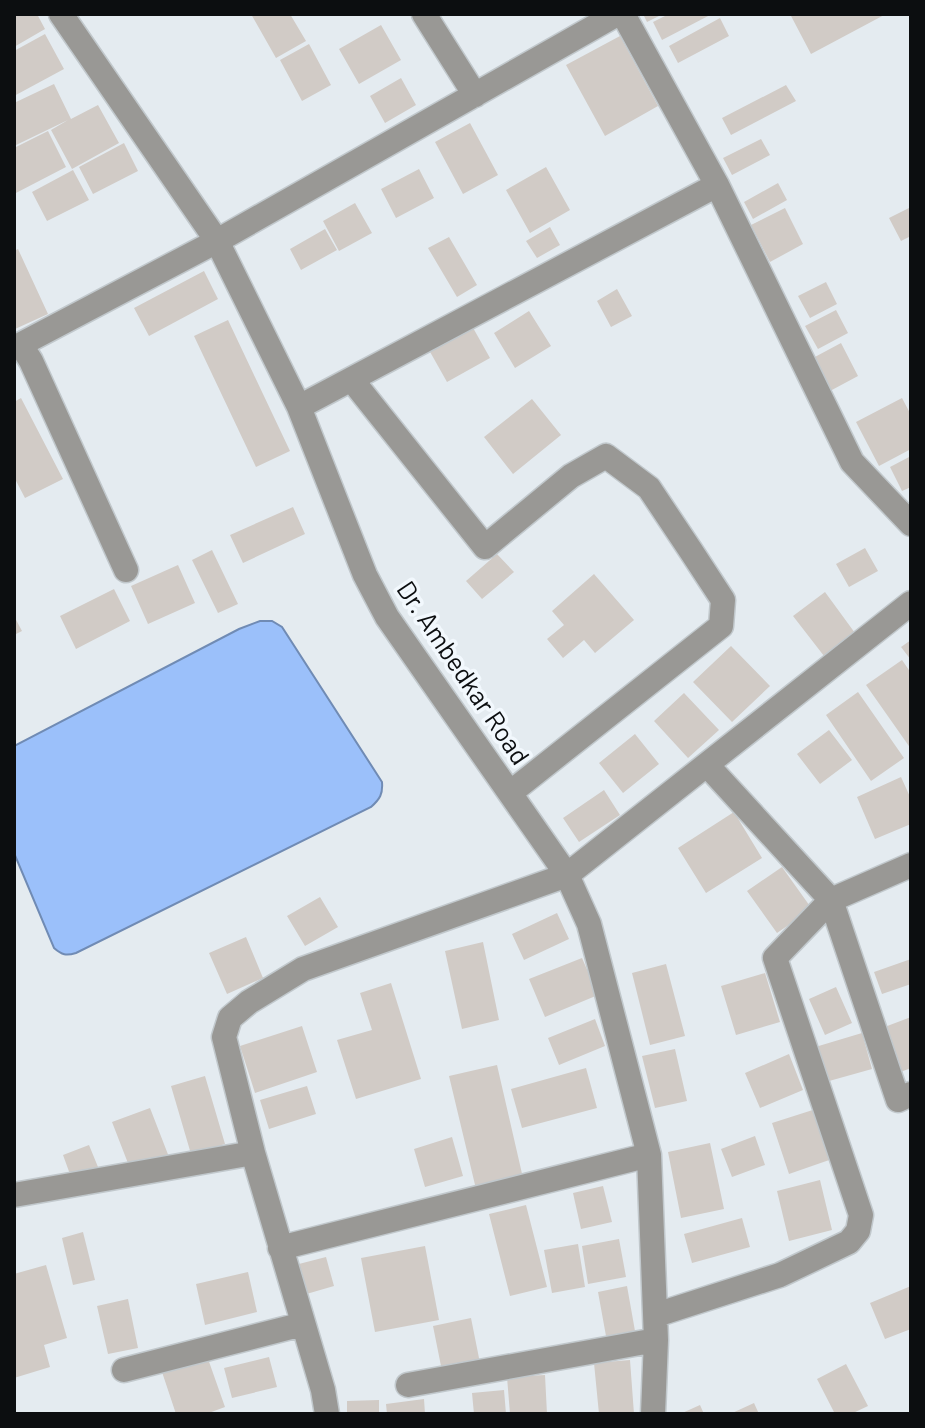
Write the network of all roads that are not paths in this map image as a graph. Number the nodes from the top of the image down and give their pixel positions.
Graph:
1 (61, 14) edge
2 (424, 14) edge
3 (620, 14) edge
4 (475, 95) junction
5 (717, 185) junction
6 (217, 241) junction
7 (18, 347) edge
8 (352, 380) junction
9 (299, 407) junction
10 (911, 524) edge
11 (126, 570) dead end
12 (911, 603) edge
13 (707, 765) junction
14 (510, 793) junction
15 (911, 865) edge
16 (567, 875) junction
17 (831, 900) junction
18 (911, 1094) edge
19 (253, 1153) junction
20 (649, 1155) junction
21 (14, 1195) edge
22 (280, 1248) junction
23 (656, 1315) junction
24 (303, 1324) junction
25 (656, 1340) junction
26 (124, 1370) dead end
27 (408, 1385) dead end
28 (327, 1414) edge
29 (653, 1414) edge

1 - 6 street, Dr. Ambedkar Road
2 - 4 street
3 - 4 street
3 - 5 street
4 - 6 street
5 - 8 street
5 - 10 street
6 - 7 street
6 - 9 street, Dr. Ambedkar Road
7 - 11 street
8 - 9 street
8 - 14 street
9 - 14 street, Dr. Ambedkar Road
12 - 13 street
13 - 16 street
13 - 17 street
14 - 16 street, Dr. Ambedkar Road
15 - 17 street
16 - 19 street
16 - 20 street, Dr. Ambedkar Road
17 - 18 street
17 - 23 street
19 - 21 street
19 - 22 street
20 - 22 street
20 - 23 street, Dr. Ambedkar Road
22 - 24 street
23 - 25 street, Dr. Ambedkar Road
24 - 26 street
24 - 28 street
25 - 27 street
25 - 29 street, Dr. Ambedkar Road

